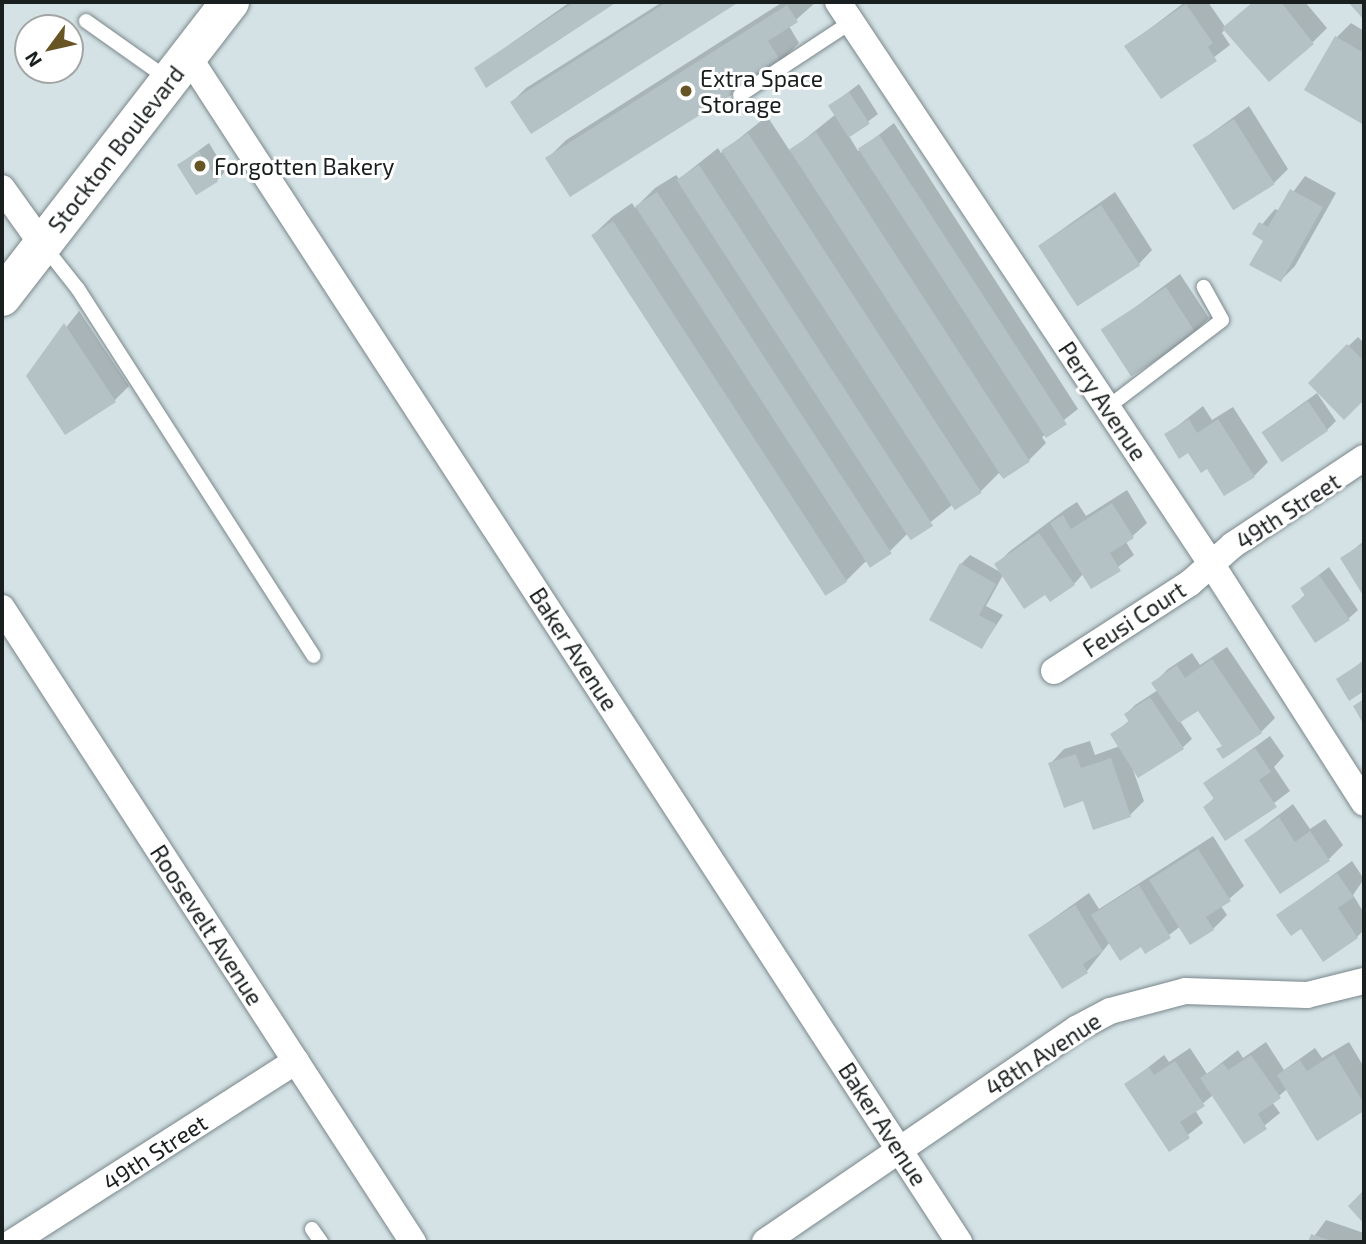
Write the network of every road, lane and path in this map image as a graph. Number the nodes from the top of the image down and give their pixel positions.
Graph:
1 (230, 2) edge
2 (845, 12) edge
3 (86, 21) dead end
4 (179, 68) junction
5 (740, 95) dead end
6 (2, 188) edge
7 (42, 244) junction
8 (1203, 287) dead end
9 (2, 297) edge
10 (1108, 407) junction
11 (1364, 458) edge
12 (1212, 565) junction
13 (2, 608) edge
14 (314, 656) dead end
15 (1054, 671) dead end
16 (1364, 803) edge
17 (1364, 981) edge
18 (296, 1061) junction
19 (900, 1150) junction
20 (312, 1229) dead end
21 (13, 1242) edge
22 (321, 1242) edge
23 (413, 1242) edge
24 (765, 1242) edge
25 (959, 1242) edge

1 - 4 main road, Stockton Boulevard
2 - 5 lane
2 - 10 street, Perry Avenue
3 - 4 lane
4 - 7 main road, Stockton Boulevard
4 - 19 street, Baker Avenue
6 - 7 street
7 - 9 main road, Stockton Boulevard
7 - 14 lane
8 - 10 lane
10 - 12 street, Perry Avenue
11 - 12 street, 49th Street
12 - 15 street, Feusi Court
12 - 16 street, Perry Avenue
13 - 18 street, Roosevelt Avenue
17 - 19 street, 48th Avenue
18 - 21 street, 49th Street
18 - 23 street, Roosevelt Avenue
19 - 24 street, 48th Avenue
19 - 25 street, Baker Avenue
20 - 22 lane

